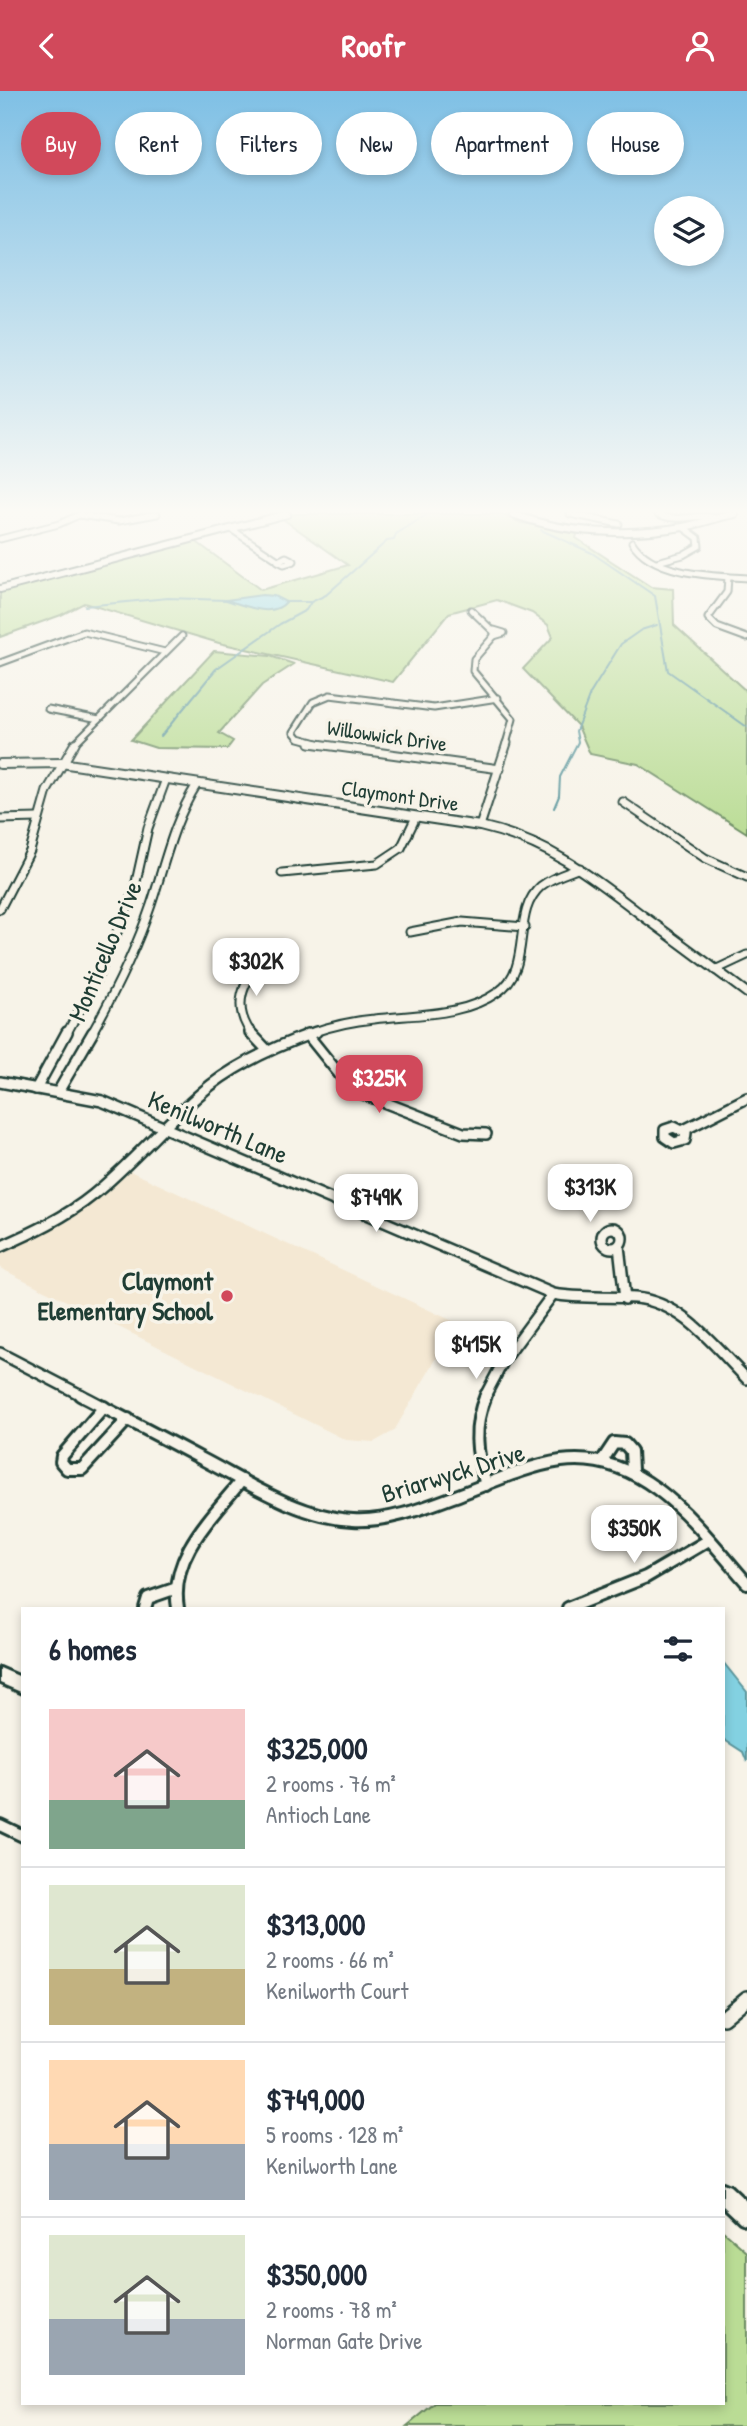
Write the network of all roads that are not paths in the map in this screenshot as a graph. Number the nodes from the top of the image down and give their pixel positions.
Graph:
1 (484, 623) edge
2 (713, 623) edge
3 (182, 636) dead end
4 (747, 638) edge
5 (165, 652) junction
6 (0, 663) edge
7 (498, 698) junction
8 (48, 709) dead end
9 (99, 719) junction
10 (61, 763) junction
11 (0, 764) edge
12 (500, 769) junction
13 (166, 779) junction
14 (197, 784) junction
15 (623, 802) dead end
16 (416, 817) junction
17 (38, 818) junction
18 (0, 819) edge
19 (480, 826) junction
20 (580, 868) junction
21 (282, 873) dead end
22 (747, 877) edge
23 (1, 906) edge
24 (525, 927) junction
25 (410, 932) dead end
26 (269, 945) dead end
27 (747, 955) edge
28 (715, 970) junction
29 (747, 993) edge
30 (307, 1034) junction
31 (268, 1051) junction
32 (0, 1082) edge
33 (36, 1089) junction
34 (58, 1093) junction
35 (747, 1098) edge
36 (165, 1126) junction
37 (684, 1130) dead end
38 (486, 1134) dead end
39 (619, 1246) dead end
40 (0, 1247) edge
41 (554, 1294) junction
42 (625, 1299) junction
43 (0, 1353) edge
44 (747, 1379) edge
45 (104, 1407) junction
46 (128, 1419) junction
47 (602, 1461) junction
48 (632, 1470) junction
49 (242, 1480) junction
50 (486, 1485) junction
51 (709, 1540) junction
52 (747, 1583) edge
53 (174, 1589) junction
54 (145, 1607) edge
55 (178, 1607) edge
56 (571, 1607) edge
57 (0, 1675) edge
58 (21, 1685) edge
59 (0, 1825) edge
60 (21, 1835) edge
61 (747, 1998) edge
62 (725, 2016) edge
63 (725, 2195) edge
64 (747, 2215) edge

1 - 7 street
2 - 4 street
3 - 5 street
5 - 6 street
5 - 9 street
7 - 12 street
7 - 12 street, Willowwick Drive
8 - 9 street
9 - 10 street
10 - 11 street, Claymont Drive
10 - 13 street, Claymont Drive
10 - 17 street
12 - 19 street
13 - 14 street, Claymont Drive
13 - 33 street, Monticello Drive
14 - 16 street, Claymont Drive
14 - 34 street, Monticello Drive
15 - 22 street
16 - 19 street, Claymont Drive
16 - 21 street
17 - 18 street
17 - 23 street
19 - 20 street, Claymont Drive
20 - 24 street
20 - 28 street, Claymont Drive
24 - 25 street
24 - 30 street
26 - 31 street
27 - 28 street
28 - 29 street, Claymont Drive
30 - 31 street
30 - 38 street
31 - 36 street
32 - 33 street, Kenilworth Lane
33 - 34 street, Kenilworth Lane
34 - 36 street, Kenilworth Lane
35 - 37 street
36 - 40 street
36 - 41 street, Kenilworth Lane
39 - 42 street
41 - 42 street, Kenilworth Lane
41 - 50 street
42 - 44 street, Kenilworth Lane
43 - 45 street, Briarwyck Drive
45 - 46 street, Briarwyck Drive
45 - 46 street
46 - 49 street, Briarwyck Drive
47 - 48 street, Briarwyck Drive
47 - 48 street, Briarwyck Drive
47 - 50 street, Briarwyck Drive
48 - 51 street, Briarwyck Drive
49 - 50 street, Briarwyck Drive
49 - 53 street
51 - 52 street, Briarwyck Drive
51 - 56 street
53 - 54 street
53 - 55 street
57 - 58 main road
59 - 60 street
61 - 62 street
63 - 64 main road

